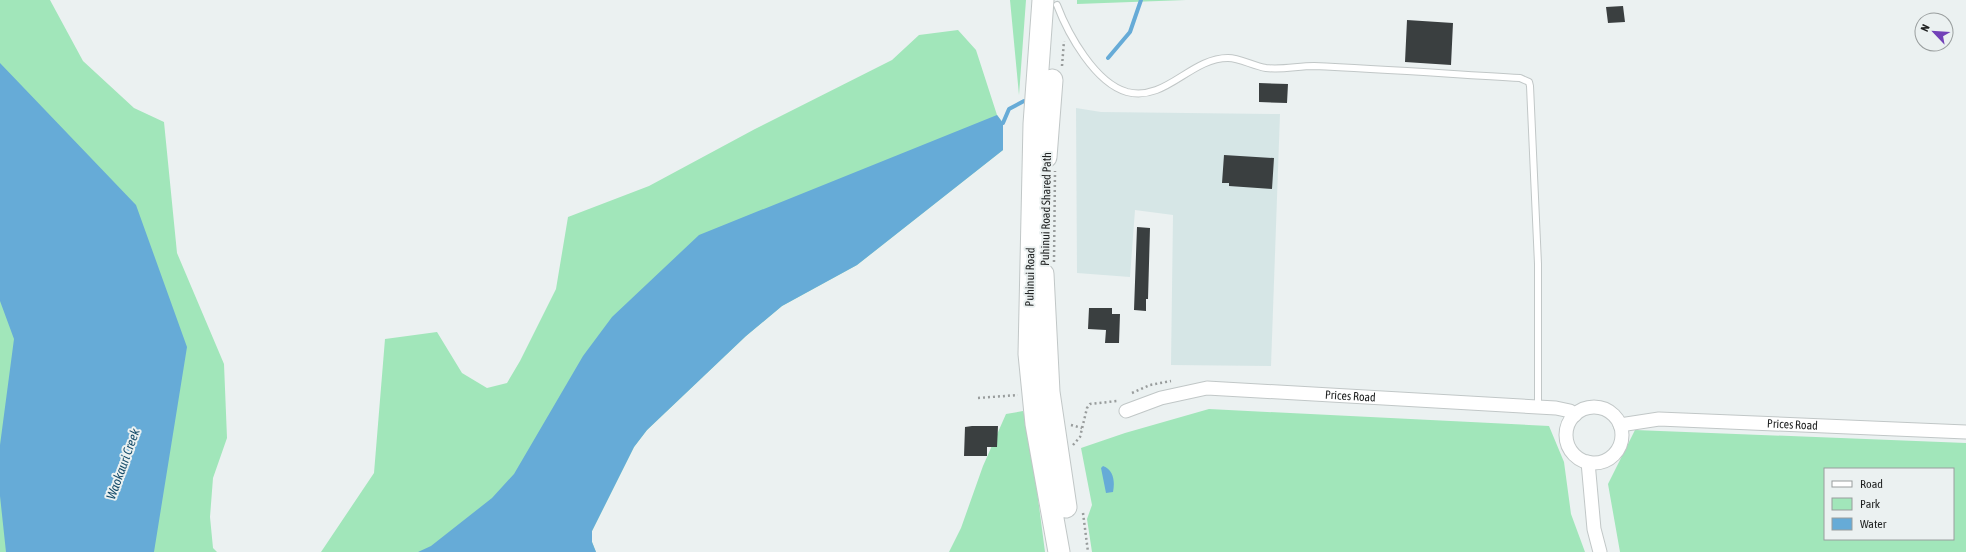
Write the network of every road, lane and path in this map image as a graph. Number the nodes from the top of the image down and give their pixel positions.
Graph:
1 (1052, 2) edge
2 (1065, 26) junction
3 (1062, 67) dead end
4 (1056, 165) dead end
5 (1054, 269) dead end
6 (1033, 394) junction
7 (978, 398) dead end
8 (1116, 401) dead end
9 (1538, 407) junction
10 (1126, 411) dead end
11 (1576, 415) junction
12 (1069, 425) dead end
13 (1620, 425) junction
14 (1082, 428) junction
15 (1966, 432) edge
16 (1072, 446) dead end
17 (1588, 462) junction
18 (1084, 520) dead end
19 (1059, 552) edge
20 (1072, 552) edge
21 (1088, 552) edge
22 (1600, 552) edge

1 - 2 lane
1 - 6 highway, Puhinui Road
1 - 20 highway, Puhinui Road
2 - 3 path
2 - 9 lane
4 - 5 path, Puhinui Road Shared Path
6 - 7 path
6 - 19 highway, Puhinui Road
8 - 14 path
9 - 10 street, Prices Road
9 - 11 street, Prices Road
11 - 13 street
11 - 17 street
12 - 14 path
13 - 15 street, Prices Road
13 - 17 street
14 - 16 path
17 - 22 street
18 - 21 path

